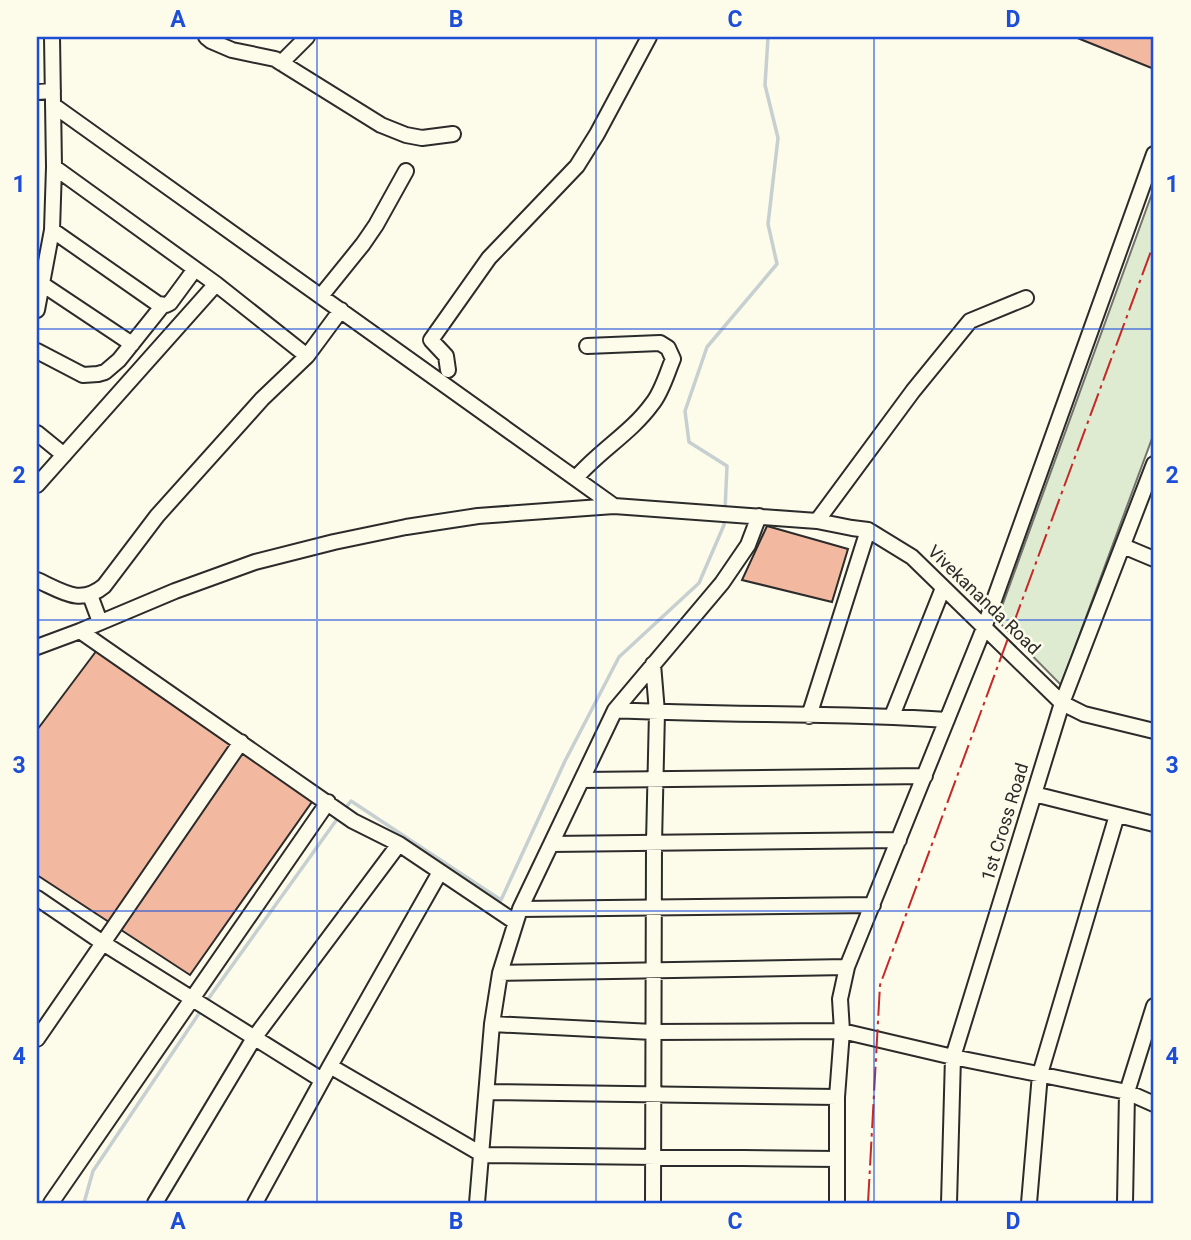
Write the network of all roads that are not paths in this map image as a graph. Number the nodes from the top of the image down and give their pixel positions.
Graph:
1 (52, 37) edge
2 (206, 37) edge
3 (306, 37) edge
4 (649, 37) edge
5 (281, 63) junction
6 (37, 92) edge
7 (53, 98) junction
8 (453, 134) dead end
9 (1154, 154) edge
10 (54, 167) junction
11 (406, 172) dead end
12 (52, 230) junction
13 (195, 269) junction
14 (216, 284) junction
15 (42, 285) junction
16 (321, 296) junction
17 (1026, 298) dead end
18 (163, 305) junction
19 (37, 310) edge
20 (341, 310) junction
21 (132, 344) junction
22 (587, 346) dead end
23 (37, 351) edge
24 (307, 356) junction
25 (448, 370) dead end
26 (37, 433) edge
27 (64, 455) junction
28 (1154, 464) edge
29 (576, 478) junction
30 (37, 485) edge
31 (614, 506) junction
32 (758, 516) junction
33 (817, 521) junction
34 (868, 530) junction
35 (1123, 546) junction
36 (1154, 559) edge
37 (37, 580) edge
38 (943, 588) junction
39 (90, 595) junction
40 (100, 622) junction
41 (985, 628) junction
42 (80, 631) junction
43 (37, 647) edge
44 (653, 664) junction
45 (1062, 703) junction
46 (615, 710) junction
47 (657, 712) junction
48 (809, 716) junction
49 (892, 716) junction
50 (947, 720) junction
51 (1154, 731) edge
52 (241, 743) junction
53 (925, 776) junction
54 (655, 779) junction
55 (582, 780) junction
56 (1034, 794) junction
57 (331, 804) junction
58 (1117, 815) junction
59 (1154, 824) edge
60 (899, 840) junction
61 (654, 843) junction
62 (399, 844) junction
63 (551, 844) junction
64 (440, 872) junction
65 (37, 898) edge
66 (873, 905) junction
67 (654, 908) junction
68 (515, 917) junction
69 (103, 943) junction
70 (847, 967) junction
71 (654, 971) junction
72 (500, 972) junction
73 (193, 1000) junction
74 (1154, 1006) edge
75 (492, 1024) junction
76 (842, 1031) junction
77 (653, 1032) junction
78 (254, 1038) junction
79 (37, 1039) edge
80 (953, 1057) junction
81 (330, 1066) junction
82 (1040, 1074) junction
83 (322, 1080) junction
84 (488, 1092) junction
85 (1127, 1092) junction
86 (653, 1095) junction
87 (837, 1097) junction
88 (1154, 1104) edge
89 (482, 1155) junction
90 (653, 1157) junction
91 (837, 1160) junction
92 (51, 1203) edge
93 (155, 1203) edge
94 (255, 1203) edge
95 (477, 1203) edge
96 (653, 1203) edge
97 (836, 1203) edge
98 (949, 1203) edge
99 (1029, 1203) edge
100 (1125, 1203) edge

1 - 7 street
2 - 5 street
3 - 5 street
4 - 25 street
5 - 8 street
6 - 7 street
7 - 10 street
7 - 16 street
9 - 41 street
10 - 12 street
10 - 13 street
11 - 16 street
12 - 15 street
12 - 18 street
13 - 14 street
13 - 18 street
14 - 24 street
14 - 27 street
15 - 19 street
15 - 21 street
16 - 20 street
17 - 33 street
18 - 21 street
20 - 24 street
20 - 29 street
21 - 23 street
22 - 29 street
24 - 39 street
26 - 27 street
27 - 30 street
28 - 35 street, 1st Cross Road
29 - 31 street
31 - 32 street, Vivekananda Road
31 - 40 street, Vivekananda Road
32 - 33 street, Vivekananda Road
32 - 44 street
33 - 34 street, Vivekananda Road
34 - 38 street, Vivekananda Road
34 - 48 street
35 - 36 street
35 - 45 street, 1st Cross Road
37 - 39 street
38 - 41 street, Vivekananda Road
38 - 49 street
39 - 40 street
40 - 42 street, Vivekananda Road
41 - 45 street, Vivekananda Road
41 - 50 street
42 - 43 street, Vivekananda Road
42 - 52 street
44 - 46 street
44 - 47 street
45 - 51 street, Vivekananda Road
45 - 56 street, 1st Cross Road
46 - 47 street
46 - 55 street
47 - 48 street
47 - 54 street
48 - 49 street
49 - 50 street
50 - 53 street
52 - 57 street
52 - 69 street
53 - 54 street
53 - 60 street
54 - 55 street
54 - 61 street
55 - 63 street
56 - 58 street
56 - 80 street, 1st Cross Road
57 - 62 street
57 - 73 street
58 - 59 street
58 - 82 street
60 - 61 street
60 - 66 street
61 - 63 street
61 - 67 street
62 - 64 street
62 - 78 street
63 - 68 street
64 - 68 street
64 - 81 street
65 - 69 street
66 - 67 street
66 - 70 street
67 - 68 street
67 - 71 street
68 - 72 street
69 - 73 street
69 - 79 street
70 - 71 street
70 - 76 street
71 - 72 street
71 - 77 street
72 - 75 street
73 - 78 street
73 - 92 street
74 - 85 street
75 - 77 street
75 - 84 street
76 - 77 street
76 - 80 street
76 - 87 street
77 - 86 street
78 - 83 street
78 - 93 street
80 - 82 street
80 - 98 street, 1st Cross Road
81 - 83 street
81 - 89 street
82 - 85 street
82 - 99 street
83 - 94 street
84 - 86 street
84 - 89 street
85 - 88 street
85 - 100 street
86 - 87 street
86 - 90 street
87 - 91 street
89 - 90 street
89 - 95 street
90 - 91 street
90 - 96 street
91 - 97 street

